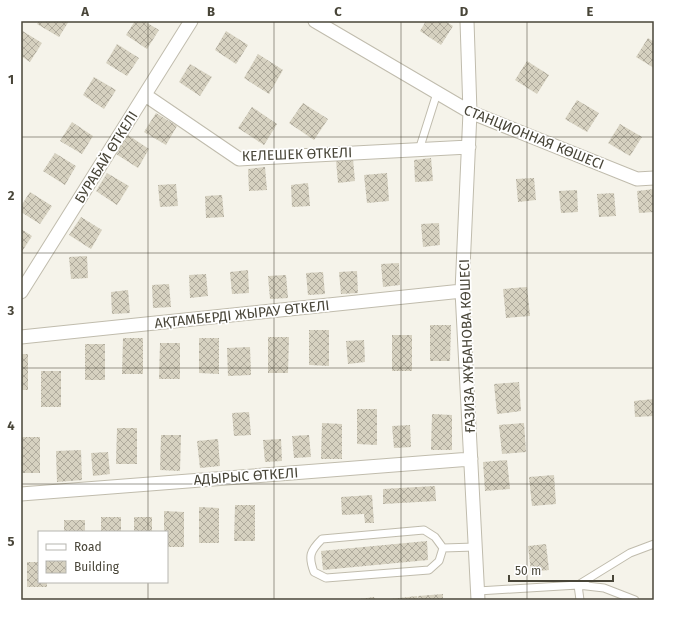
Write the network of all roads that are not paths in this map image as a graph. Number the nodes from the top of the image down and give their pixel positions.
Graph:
1 (191, 21) edge
2 (315, 21) edge
3 (467, 21) edge
4 (437, 93) junction
5 (145, 94) junction
6 (470, 112) junction
7 (469, 147) junction
8 (419, 150) junction
9 (654, 178) edge
10 (462, 291) junction
11 (21, 292) edge
12 (21, 337) edge
13 (471, 459) junction
14 (21, 494) edge
15 (654, 544) edge
16 (475, 547) junction
17 (443, 548) junction
18 (578, 585) junction
19 (478, 595) edge
20 (580, 600) edge
21 (635, 600) edge

1 - 5 street, БУРАБАЙ ӨТКЕЛІ
2 - 4 street, СТАНЦИОННАЯ КӨШЕСІ
3 - 6 street, ҒАЗИЗА ЖҰБАНОВА КӨШЕСІ
4 - 6 street, СТАНЦИОННАЯ КӨШЕСІ
4 - 8 lane
5 - 8 street, КЕЛЕШЕК ӨТКЕЛІ
5 - 11 street, БУРАБАЙ ӨТКЕЛІ
6 - 7 street, ҒАЗИЗА ЖҰБАНОВА КӨШЕСІ
6 - 9 street, СТАНЦИОННАЯ КӨШЕСІ
7 - 8 street, КЕЛЕШЕК ӨТКЕЛІ
7 - 10 street, ҒАЗИЗА ЖҰБАНОВА КӨШЕСІ
10 - 12 street, АҚТАМБЕРДІ ЖЫРАУ ӨТКЕЛІ
10 - 13 street, ҒАЗИЗА ЖҰБАНОВА КӨШЕСІ
13 - 14 street, АДЫРЫС ӨТКЕЛІ
13 - 16 street, ҒАЗИЗА ЖҰБАНОВА КӨШЕСІ
15 - 18 lane
16 - 17 lane
16 - 19 street, ҒАЗИЗА ЖҰБАНОВА КӨШЕСІ
17 - 17 lane
18 - 19 lane
18 - 20 lane
18 - 21 lane

